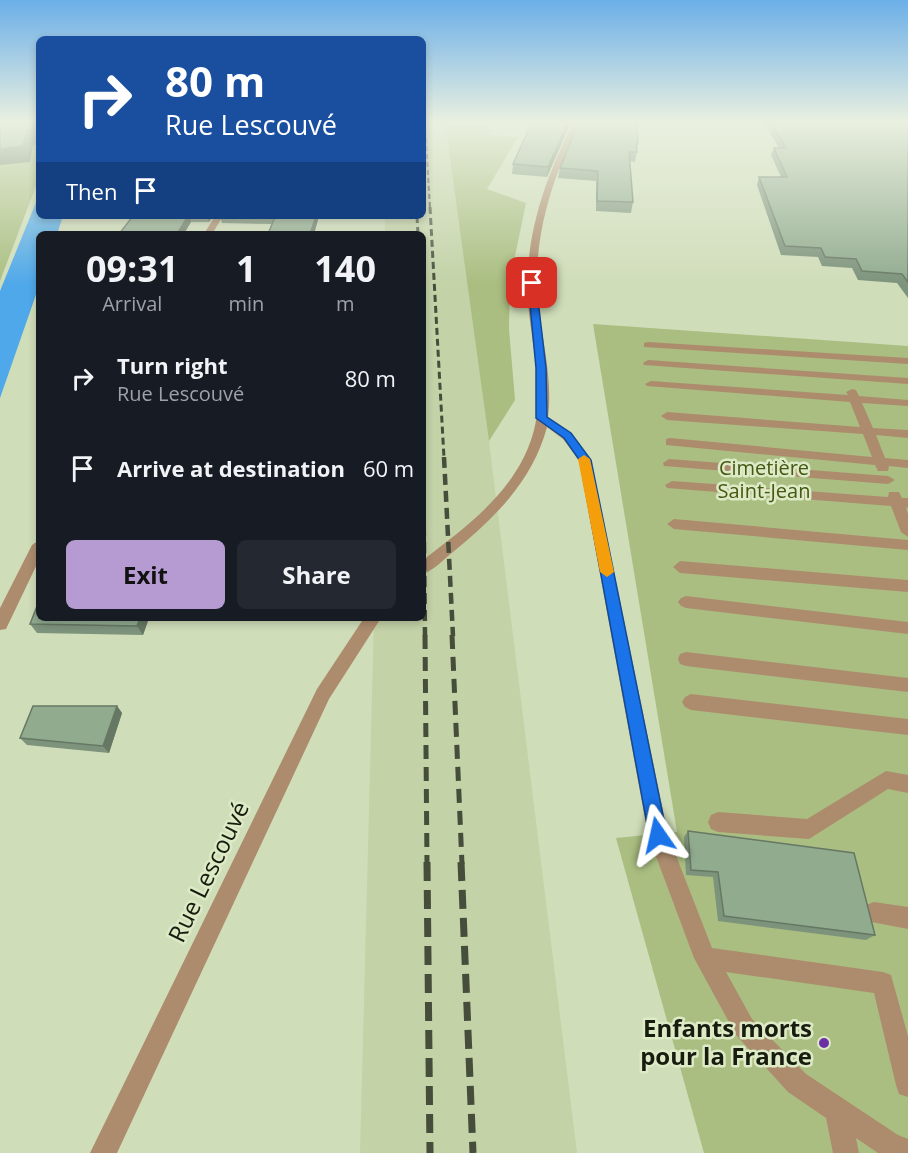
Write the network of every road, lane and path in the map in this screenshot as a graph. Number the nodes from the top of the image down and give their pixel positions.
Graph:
1 (555, 176) edge
2 (648, 345) dead end
3 (837, 356) junction
4 (908, 361) edge
5 (648, 363) dead end
6 (846, 377) junction
7 (908, 381) edge
8 (651, 384) dead end
9 (855, 399) junction
10 (908, 403) edge
11 (667, 416) dead end
12 (542, 418) junction
13 (868, 431) junction
14 (908, 434) edge
15 (670, 441) dead end
16 (880, 462) junction
17 (669, 463) dead end
18 (908, 464) edge
19 (888, 480) junction
20 (672, 485) dead end
21 (902, 502) edge
22 (674, 524) dead end
23 (908, 532) edge
24 (908, 545) edge
25 (36, 550) edge
26 (426, 566) edge
27 (680, 567) dead end
28 (908, 586) edge
29 (7, 593) edge
30 (687, 602) dead end
31 (370, 621) edge
32 (0, 624) edge
33 (908, 628) edge
34 (686, 659) dead end
35 (908, 685) edge
36 (691, 702) dead end
37 (908, 727) edge
38 (908, 784) edge
39 (718, 822) dead end
40 (874, 913) dead end
41 (908, 918) edge
42 (705, 958) junction
43 (908, 1085) edge
44 (838, 1113) junction
45 (908, 1152) edge
46 (103, 1153) edge
47 (846, 1153) edge

1 - 12 street
2 - 3 street
3 - 4 street
3 - 6 street
5 - 6 street
6 - 7 street
6 - 9 street
8 - 9 street
9 - 10 street
9 - 13 street
11 - 13 street
12 - 26 street
12 - 42 street
13 - 14 street
13 - 16 street
15 - 16 street
16 - 18 street
16 - 19 street
17 - 19 street
19 - 21 street
20 - 21 street
21 - 23 street
22 - 24 street
25 - 29 street
27 - 28 street
29 - 32 street
30 - 33 street
31 - 46 street, Rue Lescouvé
34 - 35 street
36 - 37 street
38 - 39 street
40 - 41 street
42 - 43 street
42 - 44 street
44 - 45 street
44 - 47 street

